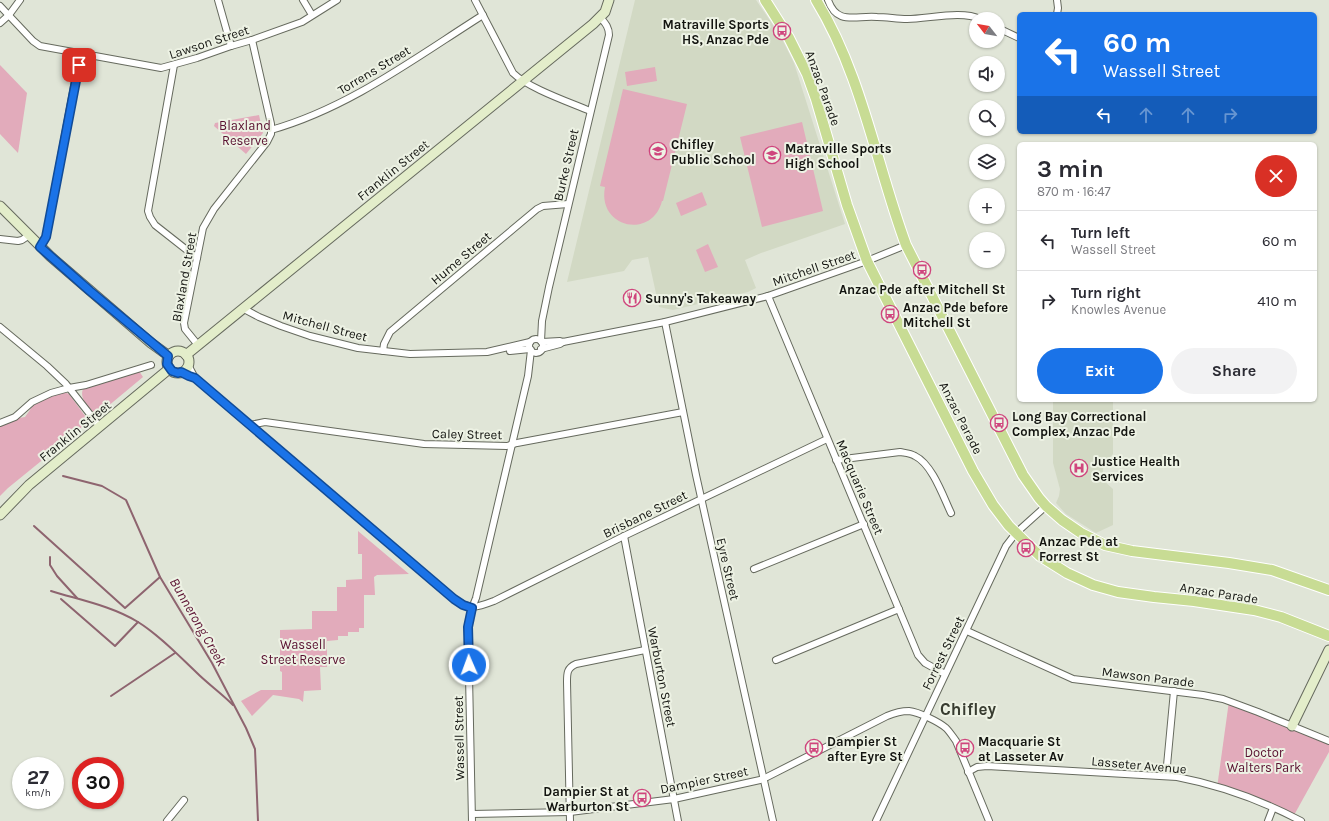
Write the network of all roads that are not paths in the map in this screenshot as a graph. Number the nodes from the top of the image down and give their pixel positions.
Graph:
1 (20, 0) edge
2 (218, 0) edge
3 (303, 0) edge
4 (337, 0) edge
5 (475, 0) edge
6 (609, 0) edge
7 (816, 0) edge
8 (828, 0) edge
9 (1057, 0) edge
10 (767, 1) edge
11 (0, 6) edge
12 (1057, 12) edge
13 (9, 15) junction
14 (312, 15) junction
15 (483, 15) junction
16 (969, 16) edge
17 (600, 17) junction
18 (0, 23) edge
19 (1005, 31) edge
20 (1017, 37) edge
21 (252, 40) junction
22 (231, 46) junction
23 (80, 54) junction
24 (174, 66) junction
25 (524, 81) junction
26 (590, 111) junction
27 (271, 130) junction
28 (568, 204) junction
29 (0, 206) edge
30 (28, 236) junction
31 (0, 240) edge
32 (906, 245) junction
33 (40, 247) junction
34 (197, 258) junction
35 (867, 261) junction
36 (768, 296) junction
37 (244, 309) junction
38 (664, 322) junction
39 (0, 328) edge
40 (198, 346) junction
41 (536, 346) junction
42 (383, 351) junction
43 (186, 355) junction
44 (168, 356) junction
45 (150, 365) dead end
46 (169, 369) junction
47 (185, 369) junction
48 (69, 388) junction
49 (683, 412) junction
50 (0, 422) edge
51 (250, 425) junction
52 (100, 427) junction
53 (827, 438) junction
54 (511, 446) junction
55 (836, 460) junction
56 (701, 499) junction
57 (1046, 506) junction
58 (951, 513) dead end
59 (0, 515) edge
60 (864, 524) junction
61 (1016, 533) junction
62 (624, 536) junction
63 (754, 569) dead end
64 (1329, 590) edge
65 (472, 608) junction
66 (899, 609) junction
67 (966, 631) junction
68 (1329, 636) edge
69 (645, 650) junction
70 (1329, 650) edge
71 (776, 660) dead end
72 (945, 674) junction
73 (1174, 691) junction
74 (925, 716) junction
75 (1292, 726) junction
76 (1329, 741) edge
77 (968, 772) junction
78 (1166, 776) junction
79 (763, 778) junction
80 (674, 799) junction
81 (184, 800) dead end
82 (1273, 808) junction
83 (570, 812) junction
84 (472, 814) junction
85 (167, 821) edge
86 (472, 821) edge
87 (570, 821) edge
88 (678, 821) edge
89 (773, 821) edge
90 (876, 821) edge
91 (989, 821) edge
92 (1268, 821) edge
93 (1301, 821) edge

1 - 13 street
2 - 22 street
3 - 14 street
4 - 14 street, Lawson Street
5 - 15 street
6 - 17 street, Franklin Street
7 - 32 main road
8 - 16 street
9 - 12 street
10 - 35 main road, Anzac Parade
11 - 13 street, Lawson Street
13 - 18 street
13 - 23 street, Lawson Street
14 - 21 street, Lawson Street
15 - 25 street
15 - 27 street, Torrens Street
17 - 25 street, Franklin Street
17 - 26 street, Burke Street
19 - 20 street
21 - 22 street, Lawson Street
21 - 27 street
22 - 24 street, Lawson Street
23 - 24 street, Lawson Street
23 - 33 street
24 - 34 street
25 - 26 street
25 - 37 street, Franklin Street
26 - 28 street, Burke Street
27 - 34 street, Blaxland Street
28 - 41 street, Burke Street
28 - 42 street, Hume Street
29 - 30 street
30 - 31 street
30 - 33 street
32 - 35 street, Mitchell Street
32 - 57 main road
33 - 44 street
34 - 40 street, Blaxland Street
35 - 36 street, Mitchell Street
35 - 61 main road, Anzac Parade
36 - 38 street, Mitchell Street
36 - 53 street, Macquarie Street
37 - 40 street, Franklin Street
37 - 42 street, Mitchell Street
38 - 41 street, Mitchell Street
38 - 49 street, Eyre Street
39 - 48 street
40 - 43 street, Franklin Street
41 - 42 street, Mitchell Street
41 - 54 street, Burke Street
43 - 44 street
43 - 47 street
44 - 46 street
45 - 48 street
46 - 47 street
46 - 52 street, Franklin Street
47 - 51 street
48 - 50 street
48 - 52 street
49 - 54 street, Caley Street
49 - 56 street, Eyre Street
51 - 54 street, Caley Street
51 - 65 street
52 - 59 street, Franklin Street
53 - 55 street, Macquarie Street
53 - 56 street, Brisbane Street
54 - 65 street, Burke Street
55 - 58 street
55 - 60 street, Macquarie Street
56 - 62 street, Brisbane Street
56 - 79 street, Eyre Street
57 - 61 street, Forrest Street
57 - 64 main road
60 - 63 street
60 - 66 street, Macquarie Street
61 - 67 street, Forrest Street
61 - 68 main road, Anzac Parade
62 - 65 street, Brisbane Street
62 - 69 street, Warburton Street
65 - 84 street, Wassell Street
66 - 71 street
66 - 72 street, Macquarie Street
67 - 72 street, Forrest Street
67 - 73 street, Mawson Parade
69 - 80 street, Warburton Street
69 - 83 street
70 - 75 street
72 - 74 street, Forrest Street
73 - 75 street, Mawson Parade
73 - 78 street
74 - 77 street
74 - 79 street, Dampier Street
74 - 90 street, Forrest Street
75 - 76 street, Mawson Parade
77 - 78 street, Lasseter Avenue
77 - 91 street
78 - 82 street, Lasseter Avenue
79 - 80 street, Dampier Street
79 - 89 street, Eyre Street
80 - 83 street, Dampier Street
80 - 88 street, Warburton Street
81 - 85 street
82 - 92 street
82 - 93 street, Lasseter Avenue
83 - 84 street, Dampier Street
83 - 87 street
84 - 86 street, Wassell Street

